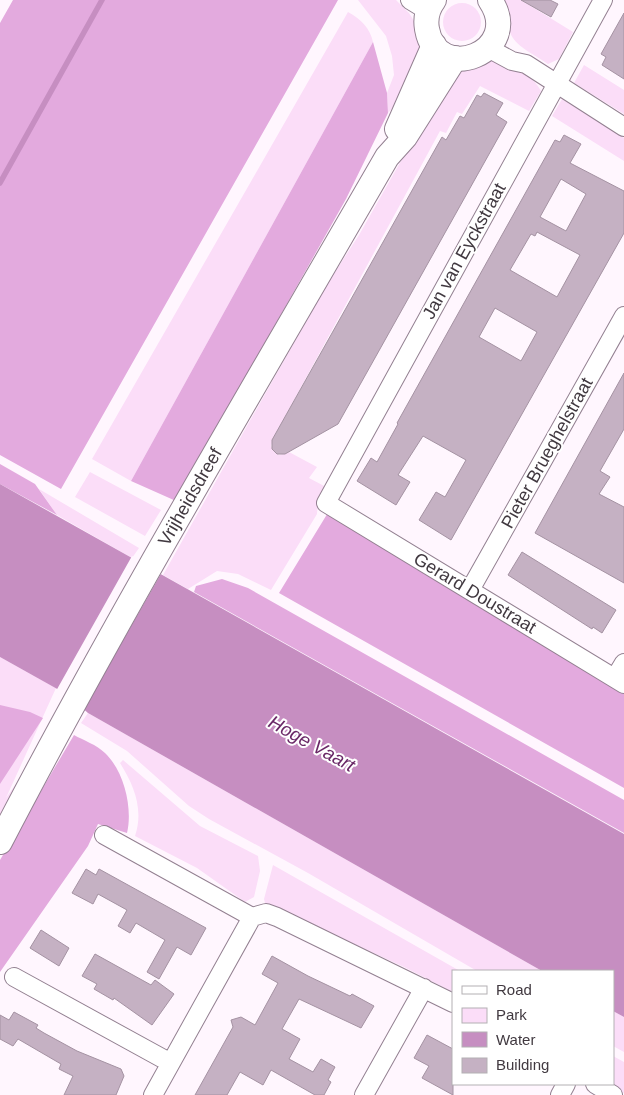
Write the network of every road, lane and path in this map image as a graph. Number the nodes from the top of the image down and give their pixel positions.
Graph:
1 (490, 0) edge
2 (603, 0) edge
3 (424, 4) edge
4 (492, 41) junction
5 (434, 45) junction
6 (455, 58) junction
7 (556, 83) junction
8 (624, 127) edge
9 (387, 157) junction
10 (624, 316) edge
11 (326, 504) joint
12 (470, 590) junction
13 (624, 663) edge
14 (620, 681) edge
15 (104, 835) dead end
16 (0, 842) edge
17 (252, 918) junction
18 (14, 977) dead end
19 (424, 988) junction
20 (452, 1002) edge
21 (169, 1062) junction
22 (597, 1085) edge
23 (153, 1095) edge
24 (364, 1095) edge
25 (613, 1095) edge

1 - 4 main road
2 - 7 street, Jan van Eyckstraat
3 - 5 main road
4 - 6 main road
4 - 7 street
5 - 6 main road
5 - 9 main road, Vrijheidsdreef
6 - 9 main road, Vrijheidsdreef
7 - 8 street
7 - 11 street, Jan van Eyckstraat
9 - 16 main road, Vrijheidsdreef
10 - 12 street, Pieter Brueghelstraat
11 - 12 street, Gerard Doustraat
12 - 14 street, Gerard Doustraat
13 - 14 street
15 - 17 street
17 - 19 street
17 - 21 street
18 - 21 street
19 - 20 street
19 - 24 street
21 - 23 street
22 - 25 street

